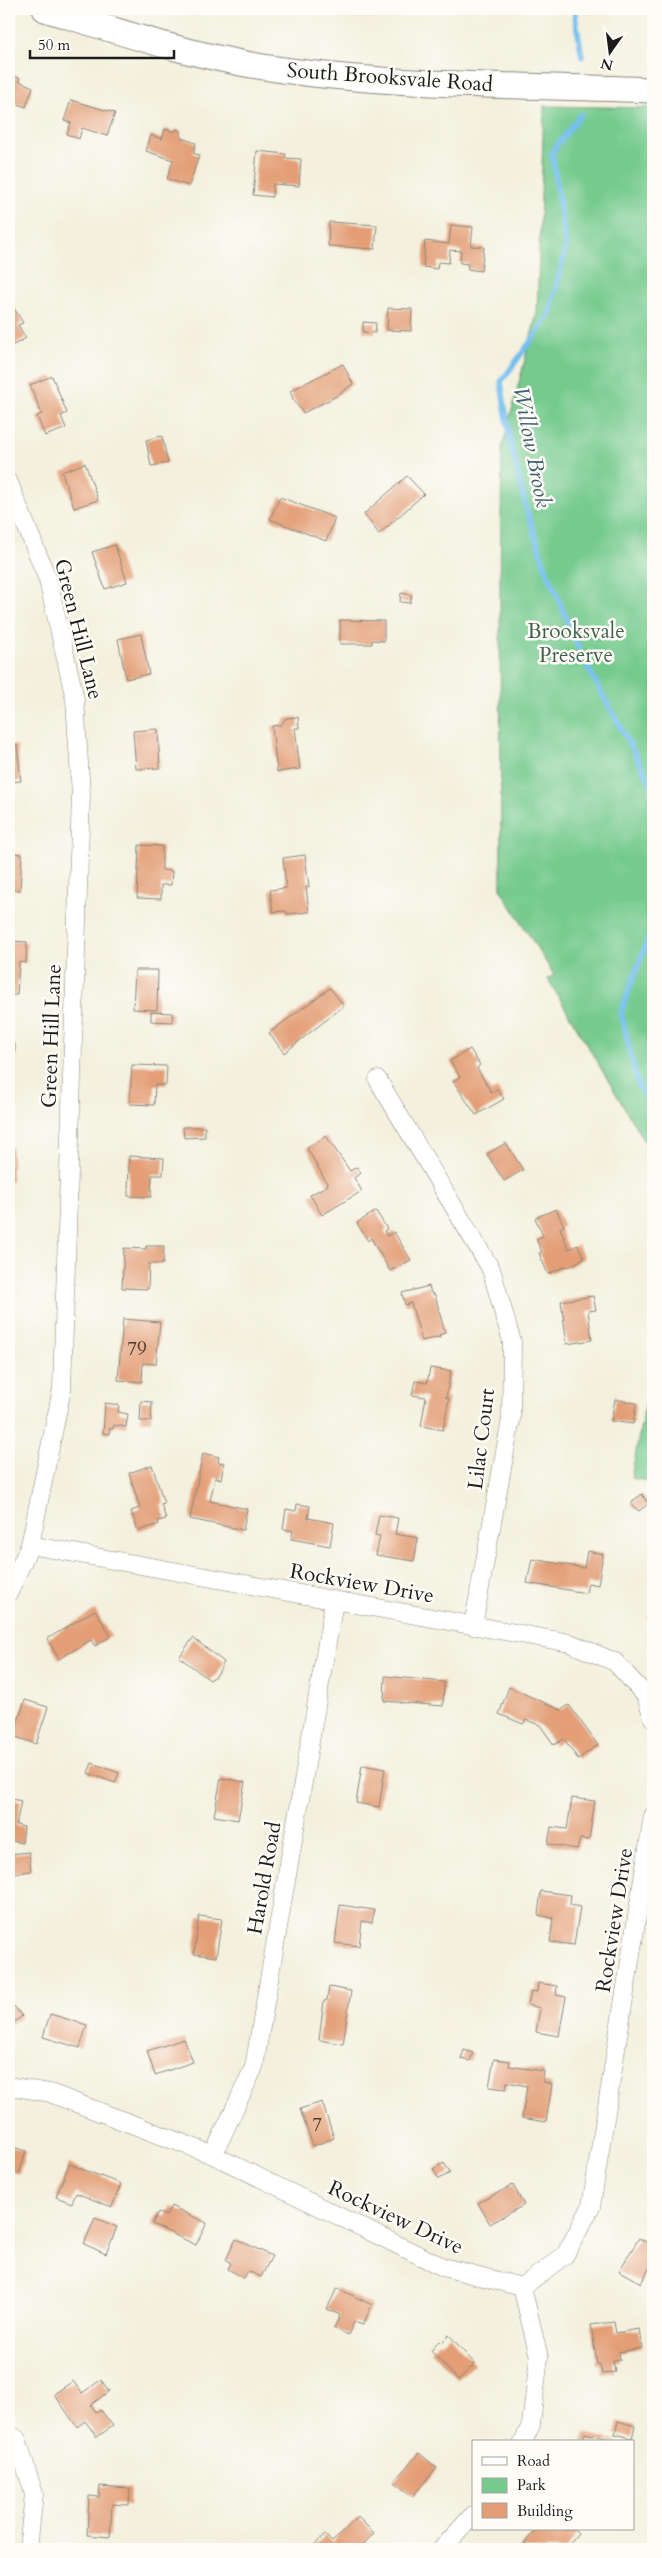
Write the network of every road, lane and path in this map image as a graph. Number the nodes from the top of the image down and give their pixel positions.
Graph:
1 (45, 9) edge
2 (653, 90) edge
3 (9, 483) edge
4 (378, 1080) dead end
5 (30, 1544) junction
6 (9, 1592) edge
7 (334, 1602) junction
8 (473, 1626) junction
9 (653, 1718) edge
10 (653, 1816) edge
11 (9, 2086) edge
12 (213, 2155) junction
13 (522, 2287) junction
14 (9, 2434) edge
15 (524, 2440) edge
16 (472, 2516) edge
17 (28, 2549) edge
18 (442, 2549) edge

1 - 2 street, South Brooksvale Road
3 - 5 street, Green Hill Lane
4 - 8 street, Lilac Court
5 - 6 street, Green Hill Lane
5 - 7 street, Rockview Drive
7 - 8 street, Rockview Drive
7 - 12 street, Harold Road
8 - 9 street, Rockview Drive
10 - 13 street, Rockview Drive
11 - 12 street, Rockview Drive
12 - 13 street, Rockview Drive
13 - 15 street
14 - 17 street
16 - 18 street

